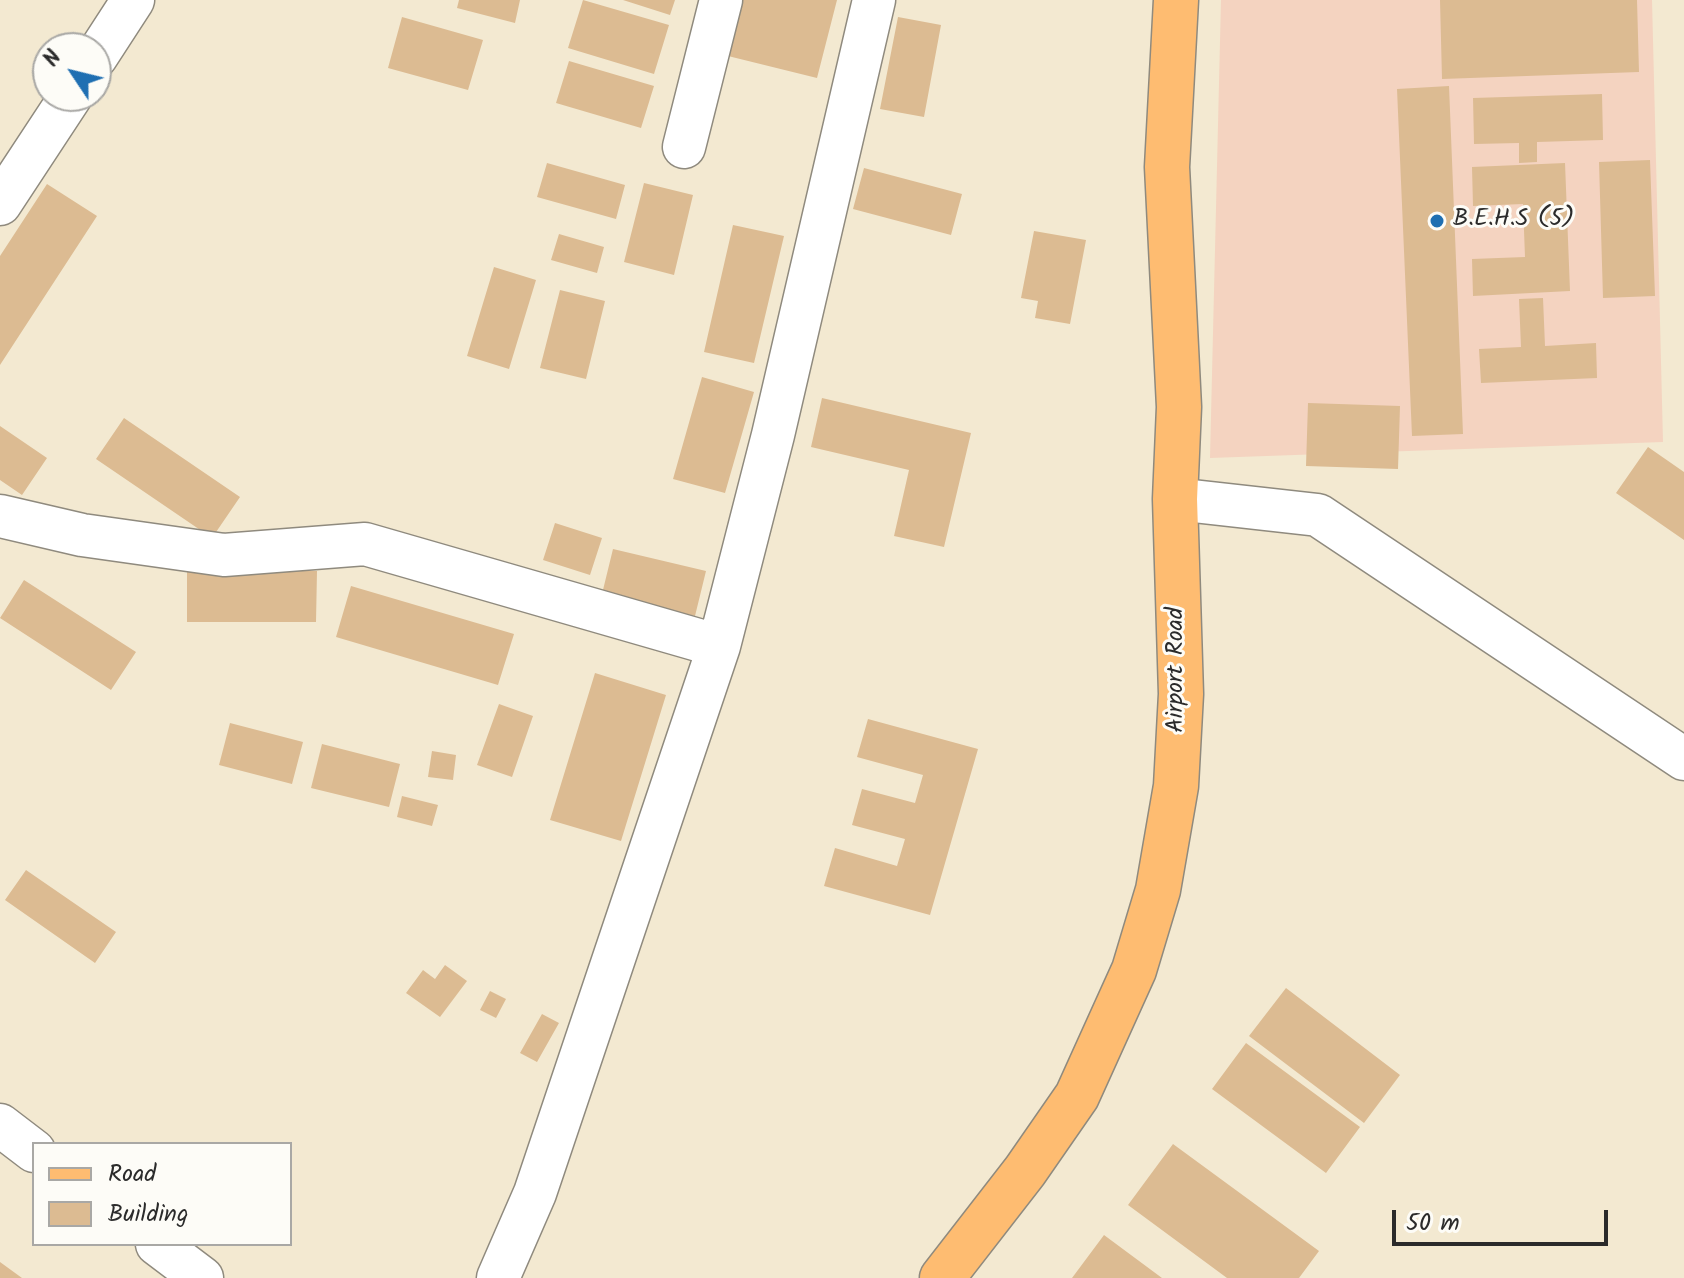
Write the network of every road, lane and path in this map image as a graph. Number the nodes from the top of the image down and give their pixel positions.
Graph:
1 (133, 0) edge
2 (721, 0) edge
3 (874, 0) edge
4 (1176, 0) edge
5 (112, 32) edge
6 (60, 112) edge
7 (684, 147) dead end
8 (0, 204) edge
9 (1175, 499) junction
10 (0, 516) edge
11 (719, 646) junction
12 (1684, 759) edge
13 (0, 1125) edge
14 (32, 1149) edge
15 (160, 1246) edge
16 (202, 1278) edge
17 (498, 1278) edge
18 (942, 1278) edge

1 - 5 street
2 - 7 street
3 - 11 street
4 - 9 main road, Airport Road
6 - 8 street
9 - 12 street
9 - 18 main road, Airport Road
10 - 11 street
11 - 17 street
13 - 14 street
15 - 16 street

